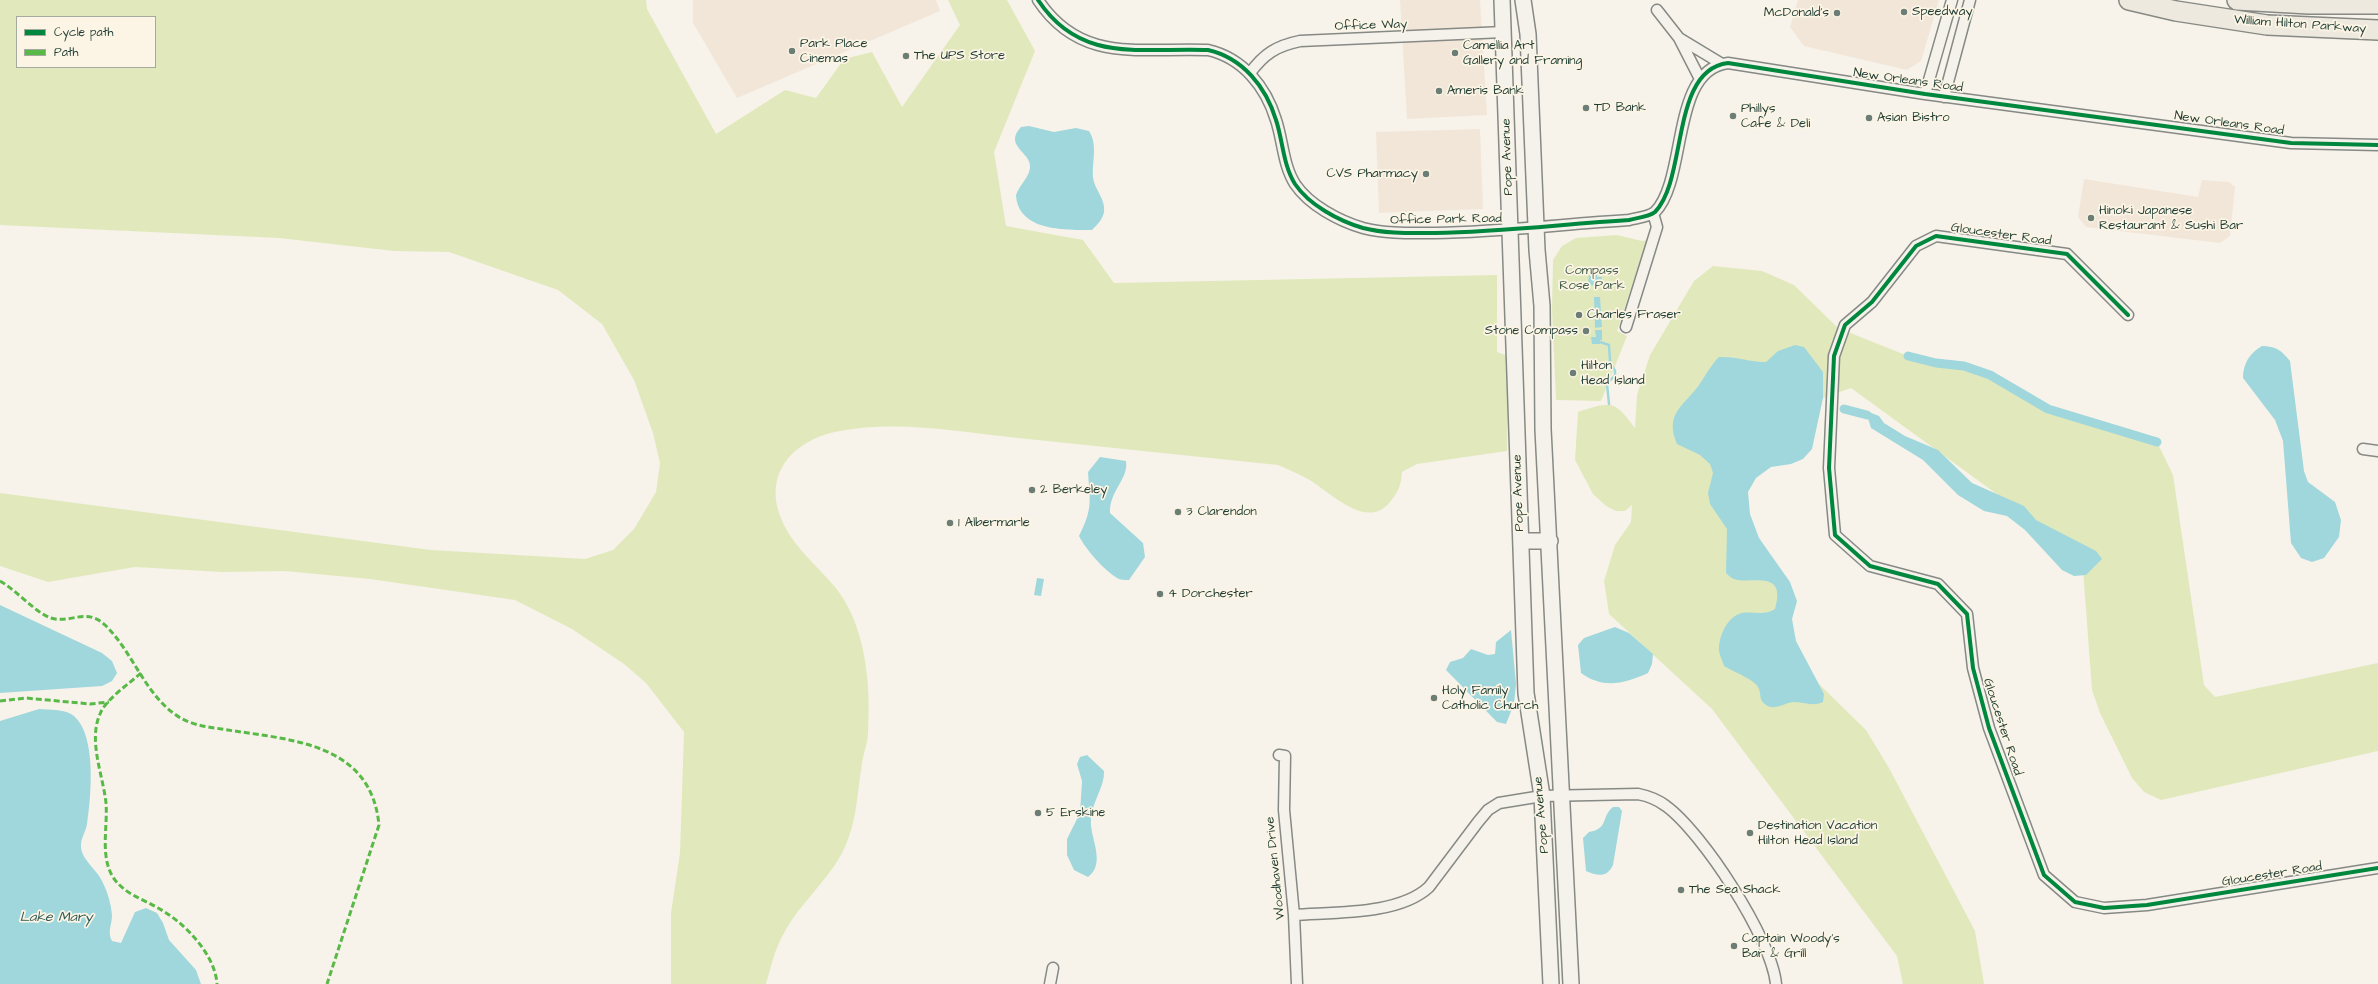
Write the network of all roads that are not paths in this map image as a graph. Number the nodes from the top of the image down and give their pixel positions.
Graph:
1 (1038, 0) edge
2 (1502, 0) edge
3 (1523, 0) edge
4 (1952, 0) edge
5 (1970, 0) edge
6 (2129, 0) edge
7 (2237, 0) edge
8 (2309, 4) junction
9 (2378, 4) edge
10 (1657, 10) dead end
11 (2296, 27) junction
12 (2378, 30) edge
13 (1504, 32) junction
14 (1679, 38) junction
15 (1722, 64) junction
16 (1250, 73) junction
17 (1700, 79) junction
18 (1925, 94) junction
19 (1944, 97) junction
20 (2378, 145) edge
21 (1654, 213) junction
22 (1537, 226) junction
23 (1511, 229) junction
24 (2128, 315) dead end
25 (1626, 327) dead end
26 (2363, 449) dead end
27 (2378, 450) edge
28 (1521, 541) junction
29 (1550, 541) junction
30 (1280, 755) dead end
31 (1542, 796) junction
32 (1562, 797) junction
33 (2378, 868) edge
34 (1294, 915) junction
35 (1053, 968) dead end
36 (1050, 984) edge
37 (1297, 984) edge
38 (1551, 984) edge
39 (1571, 984) edge
40 (1776, 984) edge

1 - 16 street, Office Park Road
2 - 13 main road, Pope Avenue
3 - 22 main road, Pope Avenue
4 - 18 street
5 - 19 street
6 - 11 highway, William Hilton Parkway
7 - 8 highway, William Hilton Parkway
8 - 9 highway, William Hilton Parkway
8 - 11 highway
10 - 14 street
11 - 12 highway, William Hilton Parkway
13 - 16 street, Office Way
13 - 23 main road, Pope Avenue
14 - 15 street
14 - 17 street
15 - 17 street
15 - 18 street, New Orleans Road
16 - 23 street, Office Park Road
17 - 21 street
18 - 19 street, New Orleans Road
19 - 20 street, New Orleans Road
21 - 22 street
21 - 25 street
22 - 23 street, Office Park Road
22 - 29 main road, Pope Avenue
23 - 28 main road, Pope Avenue
24 - 33 street, Gloucester Road
26 - 27 street
28 - 29 main road
28 - 31 main road, Pope Avenue
29 - 32 main road, Pope Avenue
30 - 34 street, Woodhaven Drive
31 - 32 street
31 - 34 street
31 - 38 main road, Pope Avenue
32 - 39 main road, Pope Avenue
32 - 40 street
34 - 37 street, Woodhaven Drive
35 - 36 street

